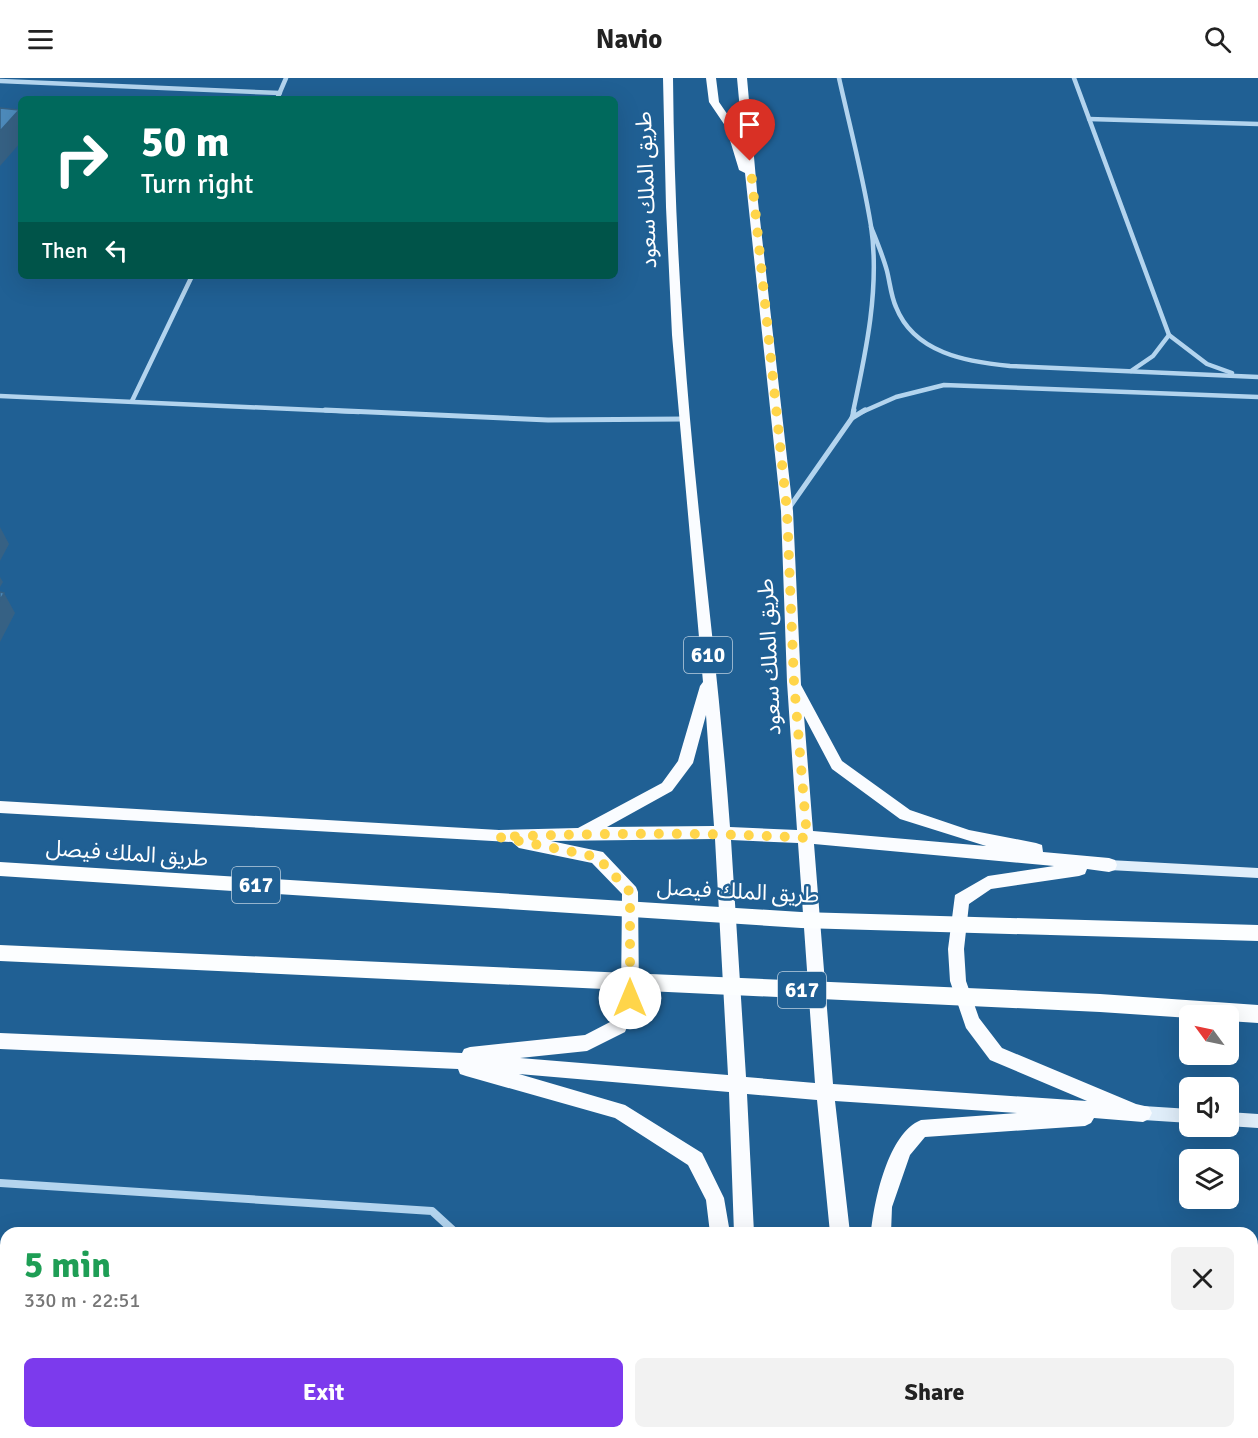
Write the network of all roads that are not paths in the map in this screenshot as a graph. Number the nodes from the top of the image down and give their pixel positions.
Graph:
1 (286, 78) edge
2 (668, 78) edge
3 (711, 78) edge
4 (742, 78) edge
5 (838, 78) edge
6 (1074, 78) edge
7 (0, 81) edge
8 (280, 93) junction
9 (278, 96) edge
10 (1089, 119) junction
11 (1258, 124) edge
12 (753, 202) junction
13 (871, 227) junction
14 (191, 279) edge
15 (1169, 336) junction
16 (1130, 371) junction
17 (1239, 376) junction
18 (1258, 377) edge
19 (0, 396) edge
20 (1258, 397) edge
21 (132, 401) junction
22 (852, 418) junction
23 (684, 419) junction
24 (787, 511) junction
25 (710, 674) junction
26 (794, 682) junction
27 (0, 807) edge
28 (723, 833) junction
29 (580, 834) junction
30 (499, 837) junction
31 (807, 838) junction
32 (1109, 865) junction
33 (0, 869) edge
34 (1258, 873) edge
35 (1258, 933) edge
36 (0, 953) edge
37 (1258, 1014) edge
38 (0, 1041) edge
39 (434, 1059) junction
40 (738, 1083) junction
41 (825, 1092) junction
42 (1143, 1113) junction
43 (1179, 1115) edge
44 (1239, 1120) edge
45 (1258, 1121) edge
46 (0, 1183) edge
47 (449, 1227) edge
48 (719, 1227) edge
49 (744, 1227) edge
50 (839, 1227) edge
51 (881, 1227) edge

1 - 8 street
2 - 23 main road, طريق الملك سعود / 610
3 - 12 main road
4 - 12 main road, طريق الملك سعود
5 - 13 street
6 - 10 street
7 - 8 street
8 - 9 street
10 - 11 street
10 - 15 street
12 - 24 main road, طريق الملك سعود
13 - 16 street
13 - 22 street
14 - 21 street
15 - 16 street
15 - 17 street
16 - 17 street
17 - 18 street
19 - 21 street
20 - 22 street
21 - 23 street
22 - 24 street
23 - 25 main road, طريق الملك سعود / 610
24 - 26 main road, طريق الملك سعود
25 - 28 main road, طريق الملك سعود / 610
25 - 29 main road
26 - 31 main road, طريق الملك سعود
26 - 32 main road
27 - 30 main road
28 - 29 main road
28 - 31 main road
28 - 40 main road, طريق الملك سعود / 610
29 - 30 main road
30 - 39 main road
31 - 32 main road
31 - 41 main road, طريق الملك سعود
32 - 34 main road
32 - 42 main road
33 - 35 highway, طريق الملك فيصل / 617
36 - 37 highway, 617
38 - 39 main road
39 - 40 main road
39 - 48 main road
40 - 41 main road
40 - 49 main road, طريق الملك سعود / 610
41 - 42 main road
41 - 50 main road, طريق الملك سعود
42 - 43 main road
42 - 51 main road
44 - 45 main road
46 - 47 street

